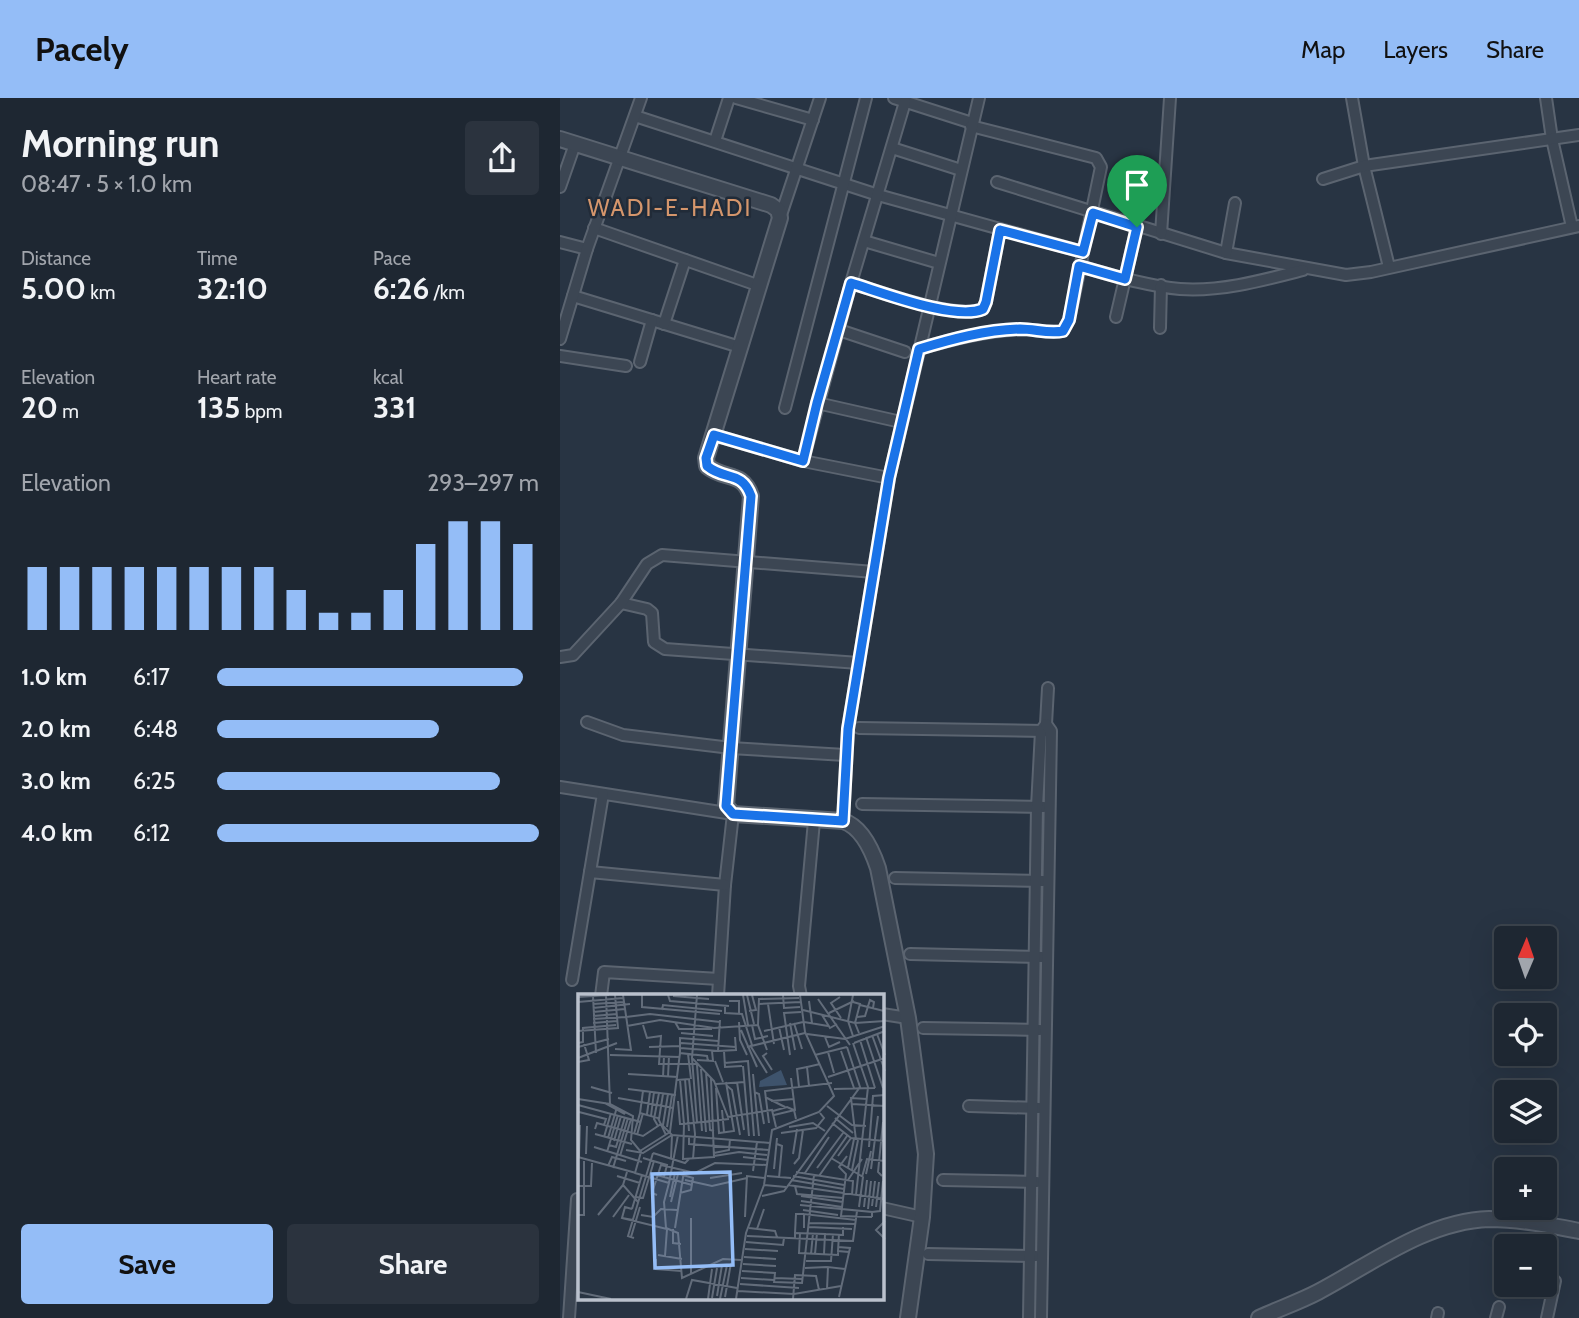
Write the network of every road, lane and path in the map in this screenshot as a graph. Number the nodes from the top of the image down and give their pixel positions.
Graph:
1 (641, 98) edge
2 (729, 98) edge
3 (736, 98) edge
4 (820, 98) edge
5 (866, 98) edge
6 (894, 98) edge
7 (979, 98) edge
8 (1170, 98) edge
9 (1352, 98) edge
10 (1546, 98) edge
11 (905, 102) junction
12 (635, 116) junction
13 (813, 120) junction
14 (972, 124) junction
15 (1579, 135) edge
16 (560, 139) edge
17 (1552, 139) junction
18 (715, 141) junction
19 (575, 144) junction
20 (892, 148) junction
21 (620, 158) junction
22 (1364, 166) junction
23 (797, 168) junction
24 (961, 170) junction
25 (1323, 179) dead end
26 (997, 182) dead end
27 (844, 184) junction
28 (560, 187) edge
29 (878, 195) junction
30 (1235, 203) dead end
31 (1093, 213) junction
32 (950, 216) junction
33 (780, 218) junction
34 (1137, 227) junction
35 (1575, 227) edge
36 (594, 228) junction
37 (1000, 230) junction
38 (1161, 234) junction
39 (864, 241) junction
40 (560, 242) edge
41 (587, 249) junction
42 (1083, 252) junction
43 (1226, 253) junction
44 (685, 260) junction
45 (939, 263) junction
46 (1079, 266) junction
47 (1388, 267) junction
48 (1309, 268) junction
49 (1125, 279) junction
50 (851, 283) junction
51 (1161, 285) junction
52 (760, 286) junction
53 (573, 296) junction
54 (929, 307) junction
55 (1116, 317) dead end
56 (652, 320) junction
57 (664, 324) junction
58 (562, 325) edge
59 (1160, 328) dead end
60 (839, 330) junction
61 (560, 339) edge
62 (740, 346) junction
63 (919, 349) junction
64 (905, 352) dead end
65 (560, 356) edge
66 (640, 362) dead end
67 (626, 366) dead end
68 (817, 403) junction
69 (785, 408) dead end
70 (901, 422) junction
71 (714, 435) junction
72 (803, 461) junction
73 (889, 478) junction
74 (746, 561) junction
75 (874, 572) junction
76 (621, 603) junction
77 (739, 653) junction
78 (560, 657) edge
79 (859, 663) junction
80 (1048, 688) dead end
81 (587, 722) dead end
82 (859, 728) dead end
83 (1046, 729) junction
84 (732, 748) junction
85 (845, 755) junction
86 (560, 787) edge
87 (603, 794) junction
88 (862, 804) dead end
89 (1037, 807) junction
90 (1050, 807) junction
91 (733, 814) junction
92 (814, 821) junction
93 (843, 821) junction
94 (590, 872) junction
95 (895, 878) dead end
96 (1036, 881) junction
97 (1049, 881) junction
98 (725, 885) junction
99 (910, 954) dead end
100 (1036, 957) junction
101 (1048, 957) junction
102 (719, 979) junction
103 (572, 981) dead end
104 (601, 994) edge
105 (718, 994) edge
106 (801, 994) edge
107 (884, 1014) edge
108 (908, 1018) junction
109 (923, 1028) dead end
110 (1041, 1030) junction
111 (969, 1106) dead end
112 (1032, 1107) junction
113 (1045, 1108) junction
114 (943, 1180) dead end
115 (1031, 1182) junction
116 (1043, 1183) junction
117 (577, 1199) dead end
118 (884, 1208) edge
119 (922, 1217) junction
120 (1579, 1231) edge
121 (928, 1254) dead end
122 (1028, 1256) junction
123 (1042, 1256) junction
124 (1552, 1297) edge
125 (569, 1318) edge
126 (908, 1318) edge
127 (1029, 1318) edge
128 (1041, 1318) edge
129 (1259, 1318) edge
130 (1547, 1318) edge

1 - 12 street
2 - 18 street
3 - 13 street
4 - 13 street
5 - 27 street
6 - 11 street
7 - 14 street
8 - 38 street
9 - 22 street
10 - 17 street
11 - 14 street
11 - 20 street
12 - 18 street
12 - 21 street
13 - 23 street
14 - 24 street
14 - 31 street
15 - 17 street
16 - 19 street
17 - 22 street
17 - 35 street
18 - 23 street
19 - 21 street
19 - 28 street
20 - 24 street
20 - 29 street
21 - 33 street
21 - 36 street
22 - 25 street
22 - 47 street
23 - 27 street
23 - 33 street
24 - 32 street
26 - 31 street
27 - 29 street
27 - 69 street
29 - 32 street
29 - 39 street
30 - 43 street
31 - 34 street
31 - 42 street
32 - 37 street
32 - 45 street
33 - 52 street
34 - 38 street
34 - 49 street
35 - 47 street
36 - 41 street
36 - 44 street
37 - 42 street
37 - 54 street
38 - 43 street
39 - 45 street
39 - 50 street
40 - 41 street
41 - 53 street
42 - 46 street
43 - 48 street
44 - 52 street
44 - 57 street
45 - 54 street
46 - 49 street
46 - 63 street
47 - 48 street
48 - 51 street
49 - 51 street
49 - 55 street
50 - 54 street
50 - 60 street
51 - 59 street
52 - 62 street
53 - 56 street
53 - 58 street
54 - 63 street
56 - 57 street
56 - 66 street
57 - 62 street
58 - 61 street
60 - 64 street
60 - 68 street
62 - 71 street
63 - 70 street
65 - 67 street
68 - 70 street
68 - 72 street
70 - 73 street
71 - 72 street
71 - 74 street
72 - 73 street
73 - 75 street
74 - 75 street
74 - 76 street
74 - 77 street
75 - 79 street
76 - 77 street
76 - 78 street
77 - 79 street
77 - 84 street
79 - 85 street
80 - 83 street
81 - 84 street
82 - 83 street
83 - 89 street
83 - 90 street
84 - 85 street
84 - 91 street
85 - 93 street
86 - 87 street
87 - 91 street
87 - 94 street
88 - 89 street
89 - 90 street
89 - 96 street
90 - 97 street
91 - 92 street
91 - 98 street
92 - 93 street
92 - 106 street
93 - 108 street
94 - 98 street
94 - 103 street
95 - 96 street
96 - 97 street
96 - 100 street
97 - 101 street
98 - 102 street
99 - 100 street
100 - 101 street
100 - 110 street
101 - 110 street
102 - 104 street
102 - 105 street
107 - 108 street
108 - 119 street
109 - 110 street
110 - 112 street
110 - 113 street
111 - 112 street
112 - 113 street
112 - 115 street
113 - 116 street
114 - 115 street
115 - 116 street
115 - 122 street
116 - 123 street
117 - 125 street
118 - 119 street
119 - 126 street
120 - 129 street
121 - 122 street
122 - 123 street
122 - 127 street
123 - 128 street
124 - 130 street

